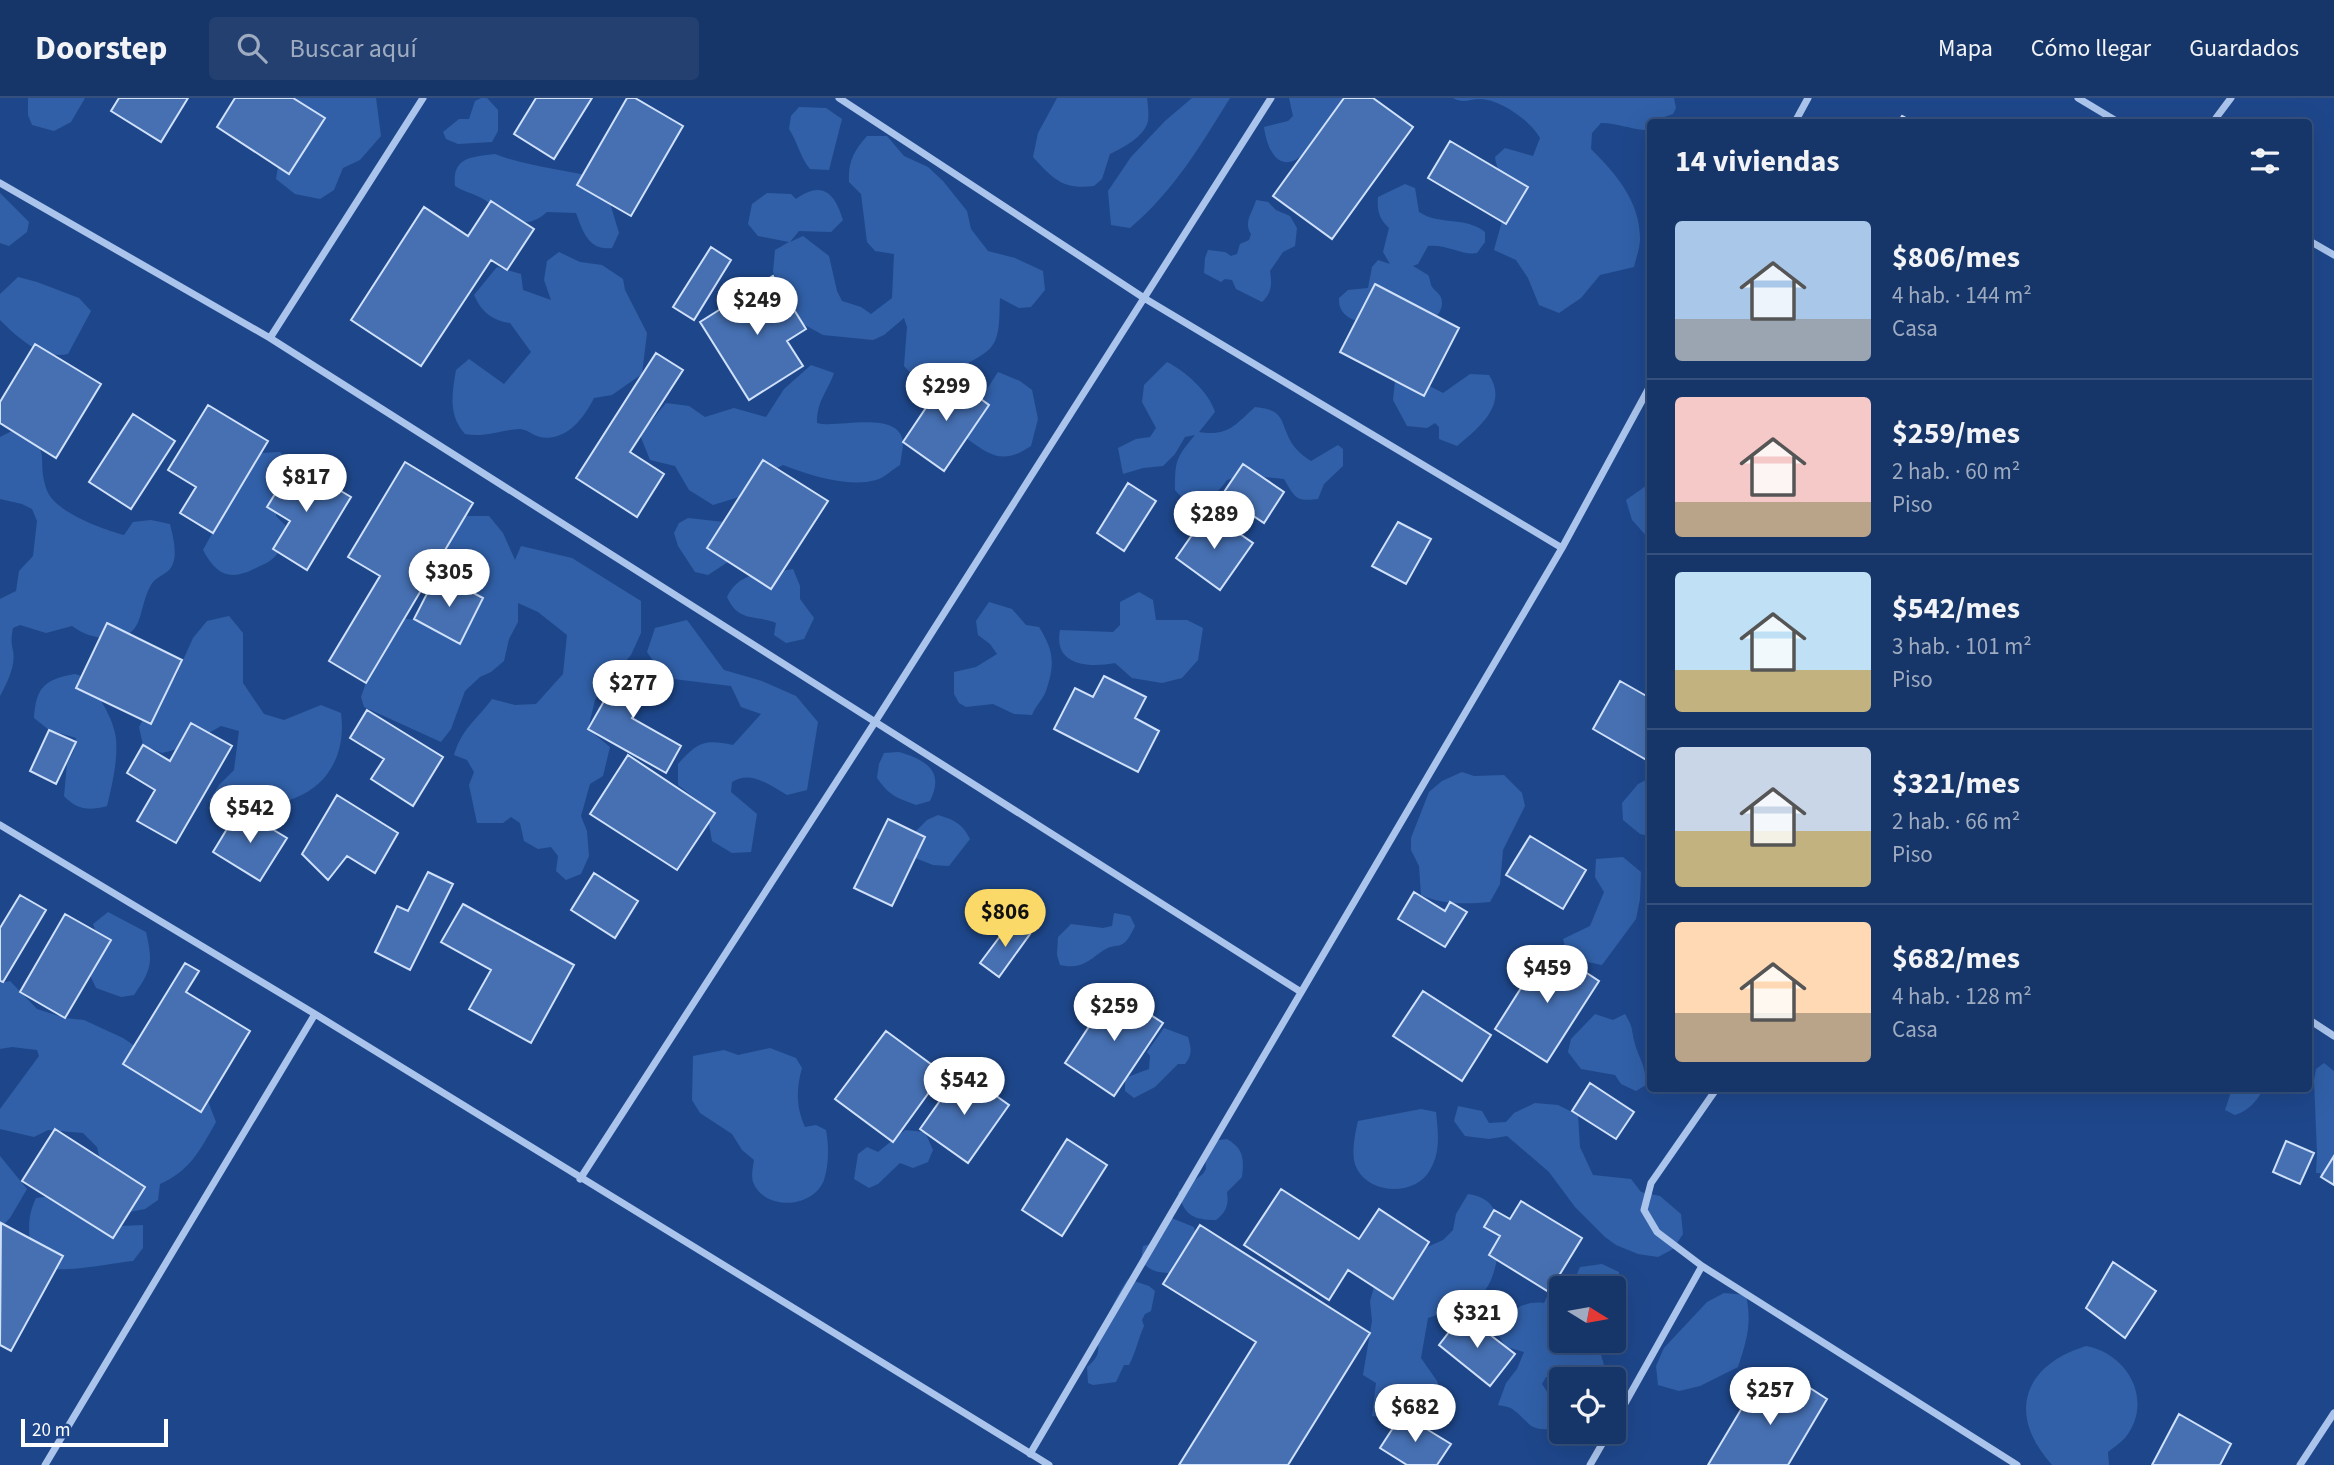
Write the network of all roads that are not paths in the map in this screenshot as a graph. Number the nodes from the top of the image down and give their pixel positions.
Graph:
1 (423, 98) edge
2 (839, 98) edge
3 (1271, 98) edge
4 (1808, 98) edge
5 (2078, 98) edge
6 (2231, 98) edge
7 (1797, 119) edge
8 (2113, 119) edge
9 (2215, 119) edge
10 (0, 183) edge
11 (2312, 242) edge
12 (2334, 255) edge
13 (1144, 298) junction
14 (270, 338) junction
15 (1647, 392) edge
16 (1562, 548) junction
17 (875, 722) junction
18 (0, 825) edge
19 (1301, 992) junction
20 (315, 1014) junction
21 (2312, 1022) edge
22 (2334, 1036) edge
23 (1714, 1092) edge
24 (580, 1179) junction
25 (1702, 1266) junction
26 (1626, 1402) edge
27 (2334, 1413) edge
28 (1602, 1444) edge
29 (1030, 1454) junction
30 (45, 1465) edge
31 (1049, 1465) edge
32 (1590, 1465) edge
33 (2017, 1465) edge
34 (2300, 1465) edge

1 - 14 street
2 - 13 street
3 - 13 street
4 - 7 street
5 - 8 street
6 - 9 street
10 - 14 street
11 - 12 street
13 - 16 street
13 - 17 street
14 - 17 street
15 - 16 street
16 - 19 street
17 - 19 street
17 - 24 street
18 - 20 street
19 - 29 street
20 - 24 street
20 - 30 street
21 - 22 street
23 - 25 street
24 - 29 street
25 - 26 street
25 - 33 street
27 - 34 street
28 - 32 street
29 - 31 street

